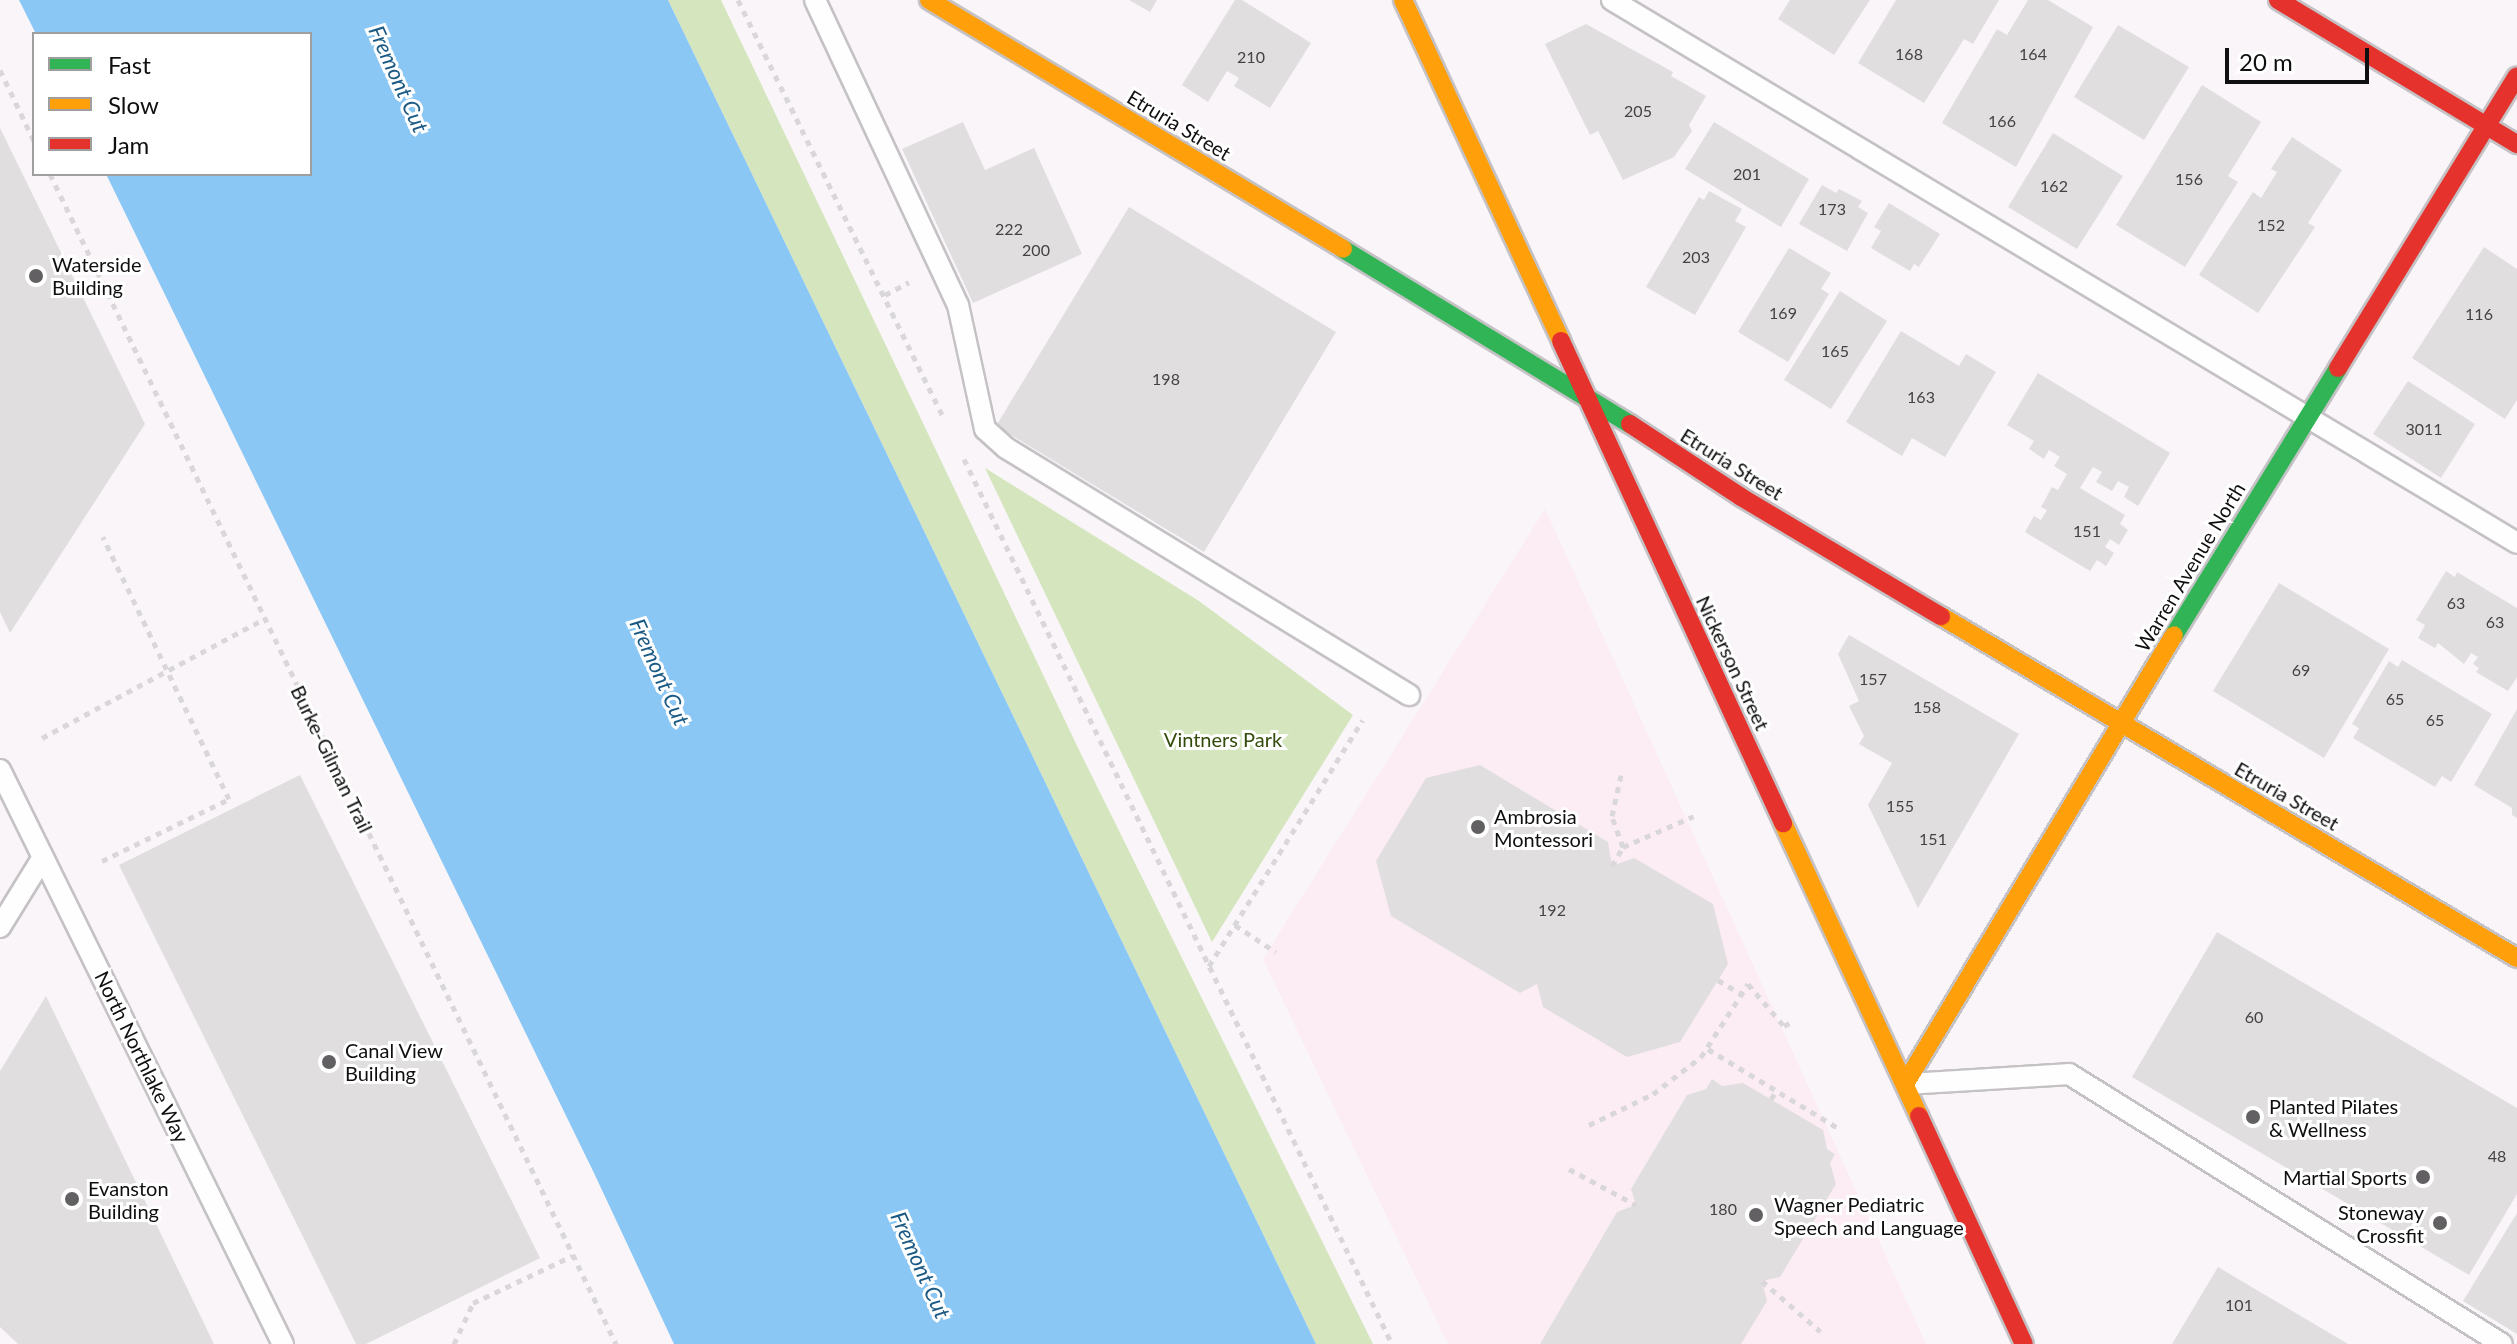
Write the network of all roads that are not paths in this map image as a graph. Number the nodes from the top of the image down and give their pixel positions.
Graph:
1 (815, 0) edge
2 (929, 0) edge
3 (1403, 0) edge
4 (1612, 0) edge
5 (2278, 0) edge
6 (2517, 76) edge
7 (2487, 126) junction
8 (2517, 144) edge
9 (1583, 393) junction
10 (2307, 417) junction
11 (2517, 543) edge
12 (1409, 695) dead end
13 (2121, 721) junction
14 (0, 770) edge
15 (43, 857) junction
16 (0, 927) edge
17 (2517, 958) edge
18 (1905, 1084) junction
19 (283, 1344) edge
20 (2024, 1344) edge
21 (2502, 1344) edge

1 - 12 lane
2 - 9 street, Etruria Street
3 - 9 street, Nickerson Street
4 - 10 lane
5 - 7 street
6 - 7 street, Warren Avenue North
7 - 8 street
7 - 10 street, Warren Avenue North
9 - 13 street, Etruria Street
9 - 18 street, Nickerson Street
10 - 11 lane
10 - 13 street, Warren Avenue North
13 - 17 street, Etruria Street
13 - 18 street, Warren Avenue North
14 - 15 lane, North Northlake Way
15 - 16 lane
15 - 19 lane, North Northlake Way
18 - 20 street, Nickerson Street
18 - 21 lane

